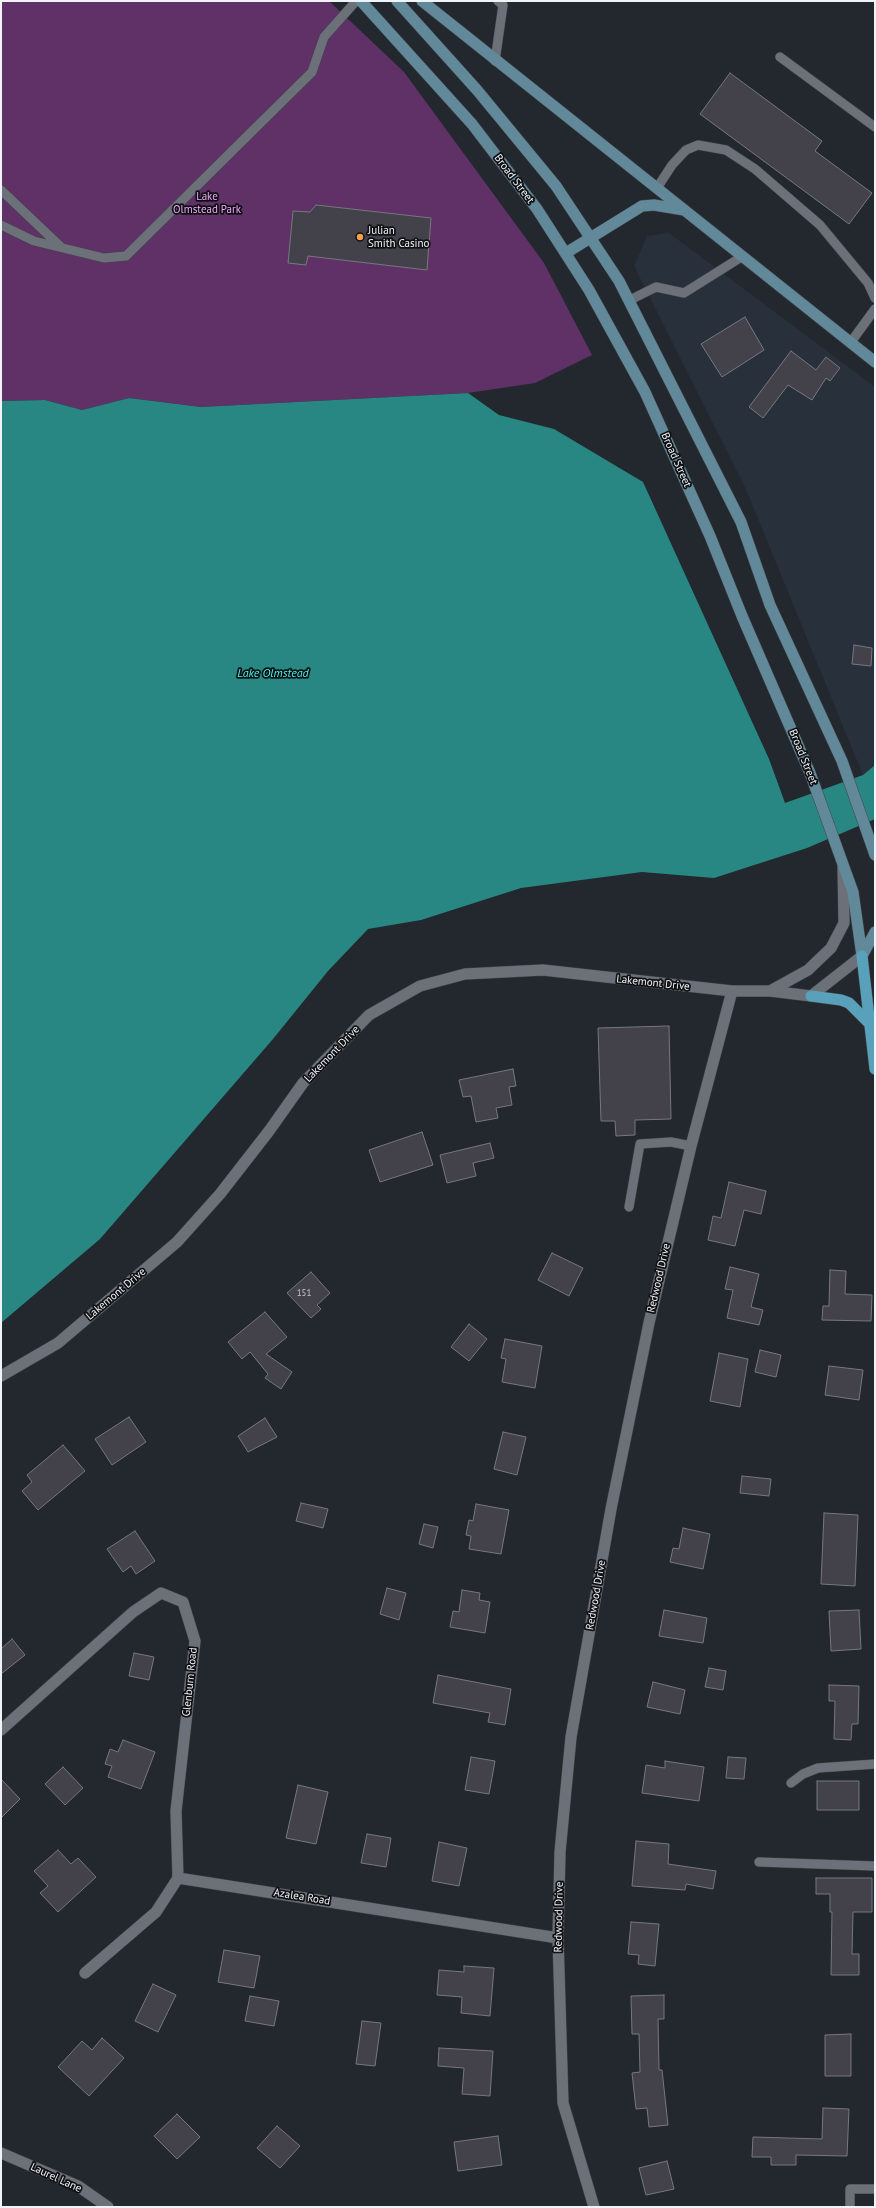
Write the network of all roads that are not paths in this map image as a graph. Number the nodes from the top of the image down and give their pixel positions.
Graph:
1 (356, 1) edge
2 (361, 1) edge
3 (397, 1) edge
4 (422, 1) edge
5 (498, 1) edge
6 (780, 57) dead end
7 (495, 61) junction
8 (875, 127) edge
9 (657, 188) junction
10 (1, 190) edge
11 (686, 211) junction
12 (1, 225) edge
13 (591, 237) junction
14 (62, 248) junction
15 (566, 253) junction
16 (743, 256) junction
17 (875, 298) edge
18 (630, 300) junction
19 (875, 309) edge
20 (851, 342) junction
21 (875, 362) edge
22 (875, 854) edge
23 (843, 863) junction
24 (875, 932) edge
25 (862, 956) junction
26 (732, 991) junction
27 (770, 991) junction
28 (811, 996) junction
29 (870, 1024) junction
30 (875, 1069) edge
31 (691, 1146) junction
32 (629, 1207) dead end
33 (1, 1376) edge
34 (1, 1730) edge
35 (875, 1764) edge
36 (791, 1783) dead end
37 (760, 1862) dead end
38 (875, 1866) edge
39 (178, 1878) junction
40 (558, 1938) junction
41 (86, 1973) dead end
42 (1, 2153) edge
43 (875, 2189) edge
44 (94, 2202) edge
45 (108, 2207) edge
46 (594, 2207) edge
47 (850, 2207) edge

1 - 14 lane
2 - 15 main road, Broad Street
3 - 13 main road
4 - 7 main road
5 - 7 lane
6 - 8 lane
7 - 9 main road
9 - 11 main road
9 - 17 lane
10 - 14 lane
11 - 13 main road
11 - 16 main road
12 - 14 lane
13 - 15 main road
13 - 18 main road
15 - 23 main road, Broad Street
16 - 18 lane
16 - 20 main road
18 - 22 main road
19 - 20 lane
20 - 21 main road
23 - 25 main road, Broad Street
23 - 27 street, Lakemont Drive
24 - 25 main road
25 - 28 street
25 - 29 main road
26 - 27 street, Lakemont Drive
26 - 31 street, Redwood Drive
26 - 33 street, Lakemont Drive
27 - 28 street, Lakemont Drive
28 - 29 main road
29 - 30 main road
31 - 32 lane
31 - 40 street, Redwood Drive
34 - 39 street, Glenburn Road
35 - 36 lane
37 - 38 lane
39 - 40 street, Azalea Road
39 - 41 street
40 - 46 street, Redwood Drive
42 - 44 street, Laurel Lane
43 - 47 lane
44 - 45 street, Laurel Lane

